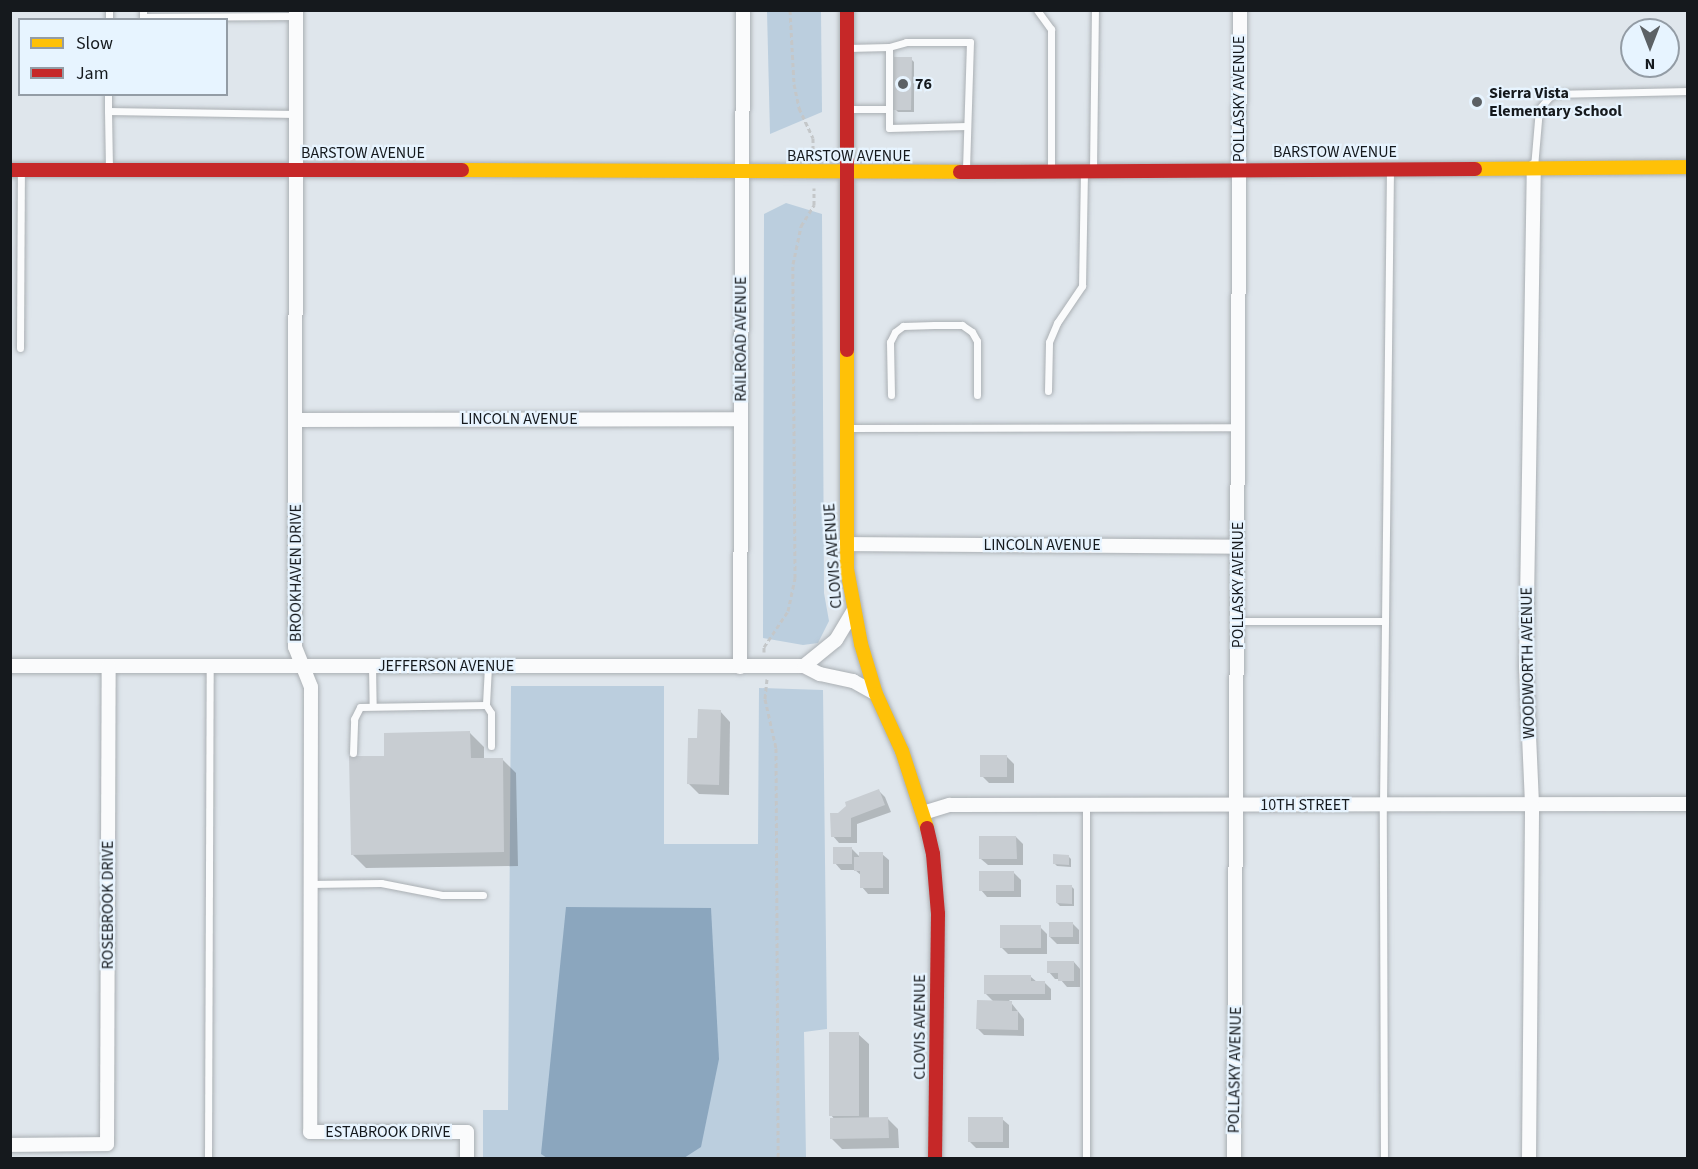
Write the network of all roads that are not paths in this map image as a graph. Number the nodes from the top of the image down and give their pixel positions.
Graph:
1 (143, 10) edge
2 (743, 10) edge
3 (847, 10) edge
4 (1037, 10) edge
5 (1095, 10) edge
6 (1240, 10) edge
7 (296, 13) edge
8 (889, 47) junction
9 (847, 48) junction
10 (1688, 91) edge
11 (108, 96) edge
12 (847, 109) junction
13 (889, 109) junction
14 (108, 111) junction
15 (296, 114) junction
16 (967, 126) junction
17 (1534, 167) junction
18 (1688, 167) edge
19 (296, 169) junction
20 (1239, 169) junction
21 (1390, 169) junction
22 (16, 170) edge
23 (109, 170) junction
24 (1051, 172) junction
25 (1088, 172) junction
26 (742, 173) junction
27 (847, 173) junction
28 (965, 173) junction
29 (20, 348) dead end
30 (1048, 391) dead end
31 (891, 395) dead end
32 (977, 395) dead end
33 (741, 419) junction
34 (296, 420) junction
35 (1238, 427) junction
36 (846, 428) junction
37 (845, 544) junction
38 (1238, 547) junction
39 (853, 612) junction
40 (1238, 621) junction
41 (1385, 621) junction
42 (10, 666) edge
43 (109, 666) junction
44 (210, 666) junction
45 (304, 666) junction
46 (372, 666) junction
47 (488, 666) junction
48 (804, 666) junction
49 (740, 667) junction
50 (876, 694) junction
51 (373, 705) junction
52 (486, 705) junction
53 (491, 746) dead end
54 (353, 753) dead end
55 (1383, 804) junction
56 (1532, 804) junction
57 (1688, 804) edge
58 (1086, 805) junction
59 (1237, 805) junction
60 (923, 813) junction
61 (310, 884) junction
62 (483, 895) dead end
63 (310, 1132) joint
64 (10, 1145) edge
65 (208, 1158) edge
66 (467, 1158) edge
67 (935, 1158) edge
68 (1086, 1158) edge
69 (1234, 1158) edge
70 (1384, 1158) edge
71 (1529, 1158) edge

1 - 7 lane
2 - 26 street, RAILROAD AVENUE
3 - 9 main road, CLOVIS AVENUE
4 - 24 lane
5 - 25 lane
6 - 20 street, POLLASKY AVENUE
7 - 15 street, BROOKHAVEN DRIVE
8 - 9 lane
8 - 13 lane
8 - 16 lane
9 - 12 main road, CLOVIS AVENUE
10 - 17 lane
11 - 14 lane
12 - 13 lane
12 - 27 main road, CLOVIS AVENUE
13 - 16 lane
14 - 15 lane
14 - 23 lane
15 - 19 street, BROOKHAVEN DRIVE
16 - 28 lane
17 - 18 main road, BARSTOW AVENUE
17 - 21 main road, BARSTOW AVENUE
17 - 56 street, WOODWORTH AVENUE
19 - 23 main road, BARSTOW AVENUE
19 - 26 main road, BARSTOW AVENUE
19 - 34 street, BROOKHAVEN DRIVE
20 - 21 main road, BARSTOW AVENUE
20 - 25 main road, BARSTOW AVENUE
20 - 35 street, POLLASKY AVENUE
21 - 41 lane
22 - 23 main road, BARSTOW AVENUE
22 - 29 lane
24 - 25 main road, BARSTOW AVENUE
24 - 28 main road, BARSTOW AVENUE
25 - 30 lane
26 - 27 main road, BARSTOW AVENUE
26 - 33 street, RAILROAD AVENUE
27 - 28 main road, BARSTOW AVENUE
27 - 36 main road, CLOVIS AVENUE
31 - 32 lane
33 - 34 street, LINCOLN AVENUE
33 - 49 street, RAILROAD AVENUE
34 - 45 street, BROOKHAVEN DRIVE
35 - 36 lane
35 - 38 street, POLLASKY AVENUE
36 - 37 main road, CLOVIS AVENUE
37 - 38 street, LINCOLN AVENUE
37 - 39 main road, CLOVIS AVENUE
38 - 40 street, POLLASKY AVENUE
39 - 48 street
39 - 50 main road, CLOVIS AVENUE
40 - 41 lane
40 - 59 street, POLLASKY AVENUE
41 - 55 lane
42 - 43 street, JEFFERSON AVENUE
43 - 44 street, JEFFERSON AVENUE
43 - 64 street, ROSEBROOK DRIVE
44 - 45 street, JEFFERSON AVENUE
44 - 65 lane
45 - 46 street, JEFFERSON AVENUE
45 - 61 street, BROOKHAVEN DRIVE
46 - 47 street, JEFFERSON AVENUE
46 - 51 lane
47 - 49 street, JEFFERSON AVENUE
47 - 52 lane
48 - 49 street, JEFFERSON AVENUE
48 - 50 street, JEFFERSON AVENUE
50 - 60 main road, CLOVIS AVENUE
51 - 52 lane
51 - 54 lane
52 - 53 lane
55 - 56 street, 10TH STREET
55 - 59 street, 10TH STREET
55 - 70 lane
56 - 57 street, 10TH STREET
56 - 71 street, WOODWORTH AVENUE
58 - 59 street, 10TH STREET
58 - 60 street, 10TH STREET
58 - 68 lane
59 - 69 street, POLLASKY AVENUE
60 - 67 main road, CLOVIS AVENUE
61 - 62 lane
61 - 63 street, BROOKHAVEN DRIVE
63 - 66 street, ESTABROOK DRIVE

